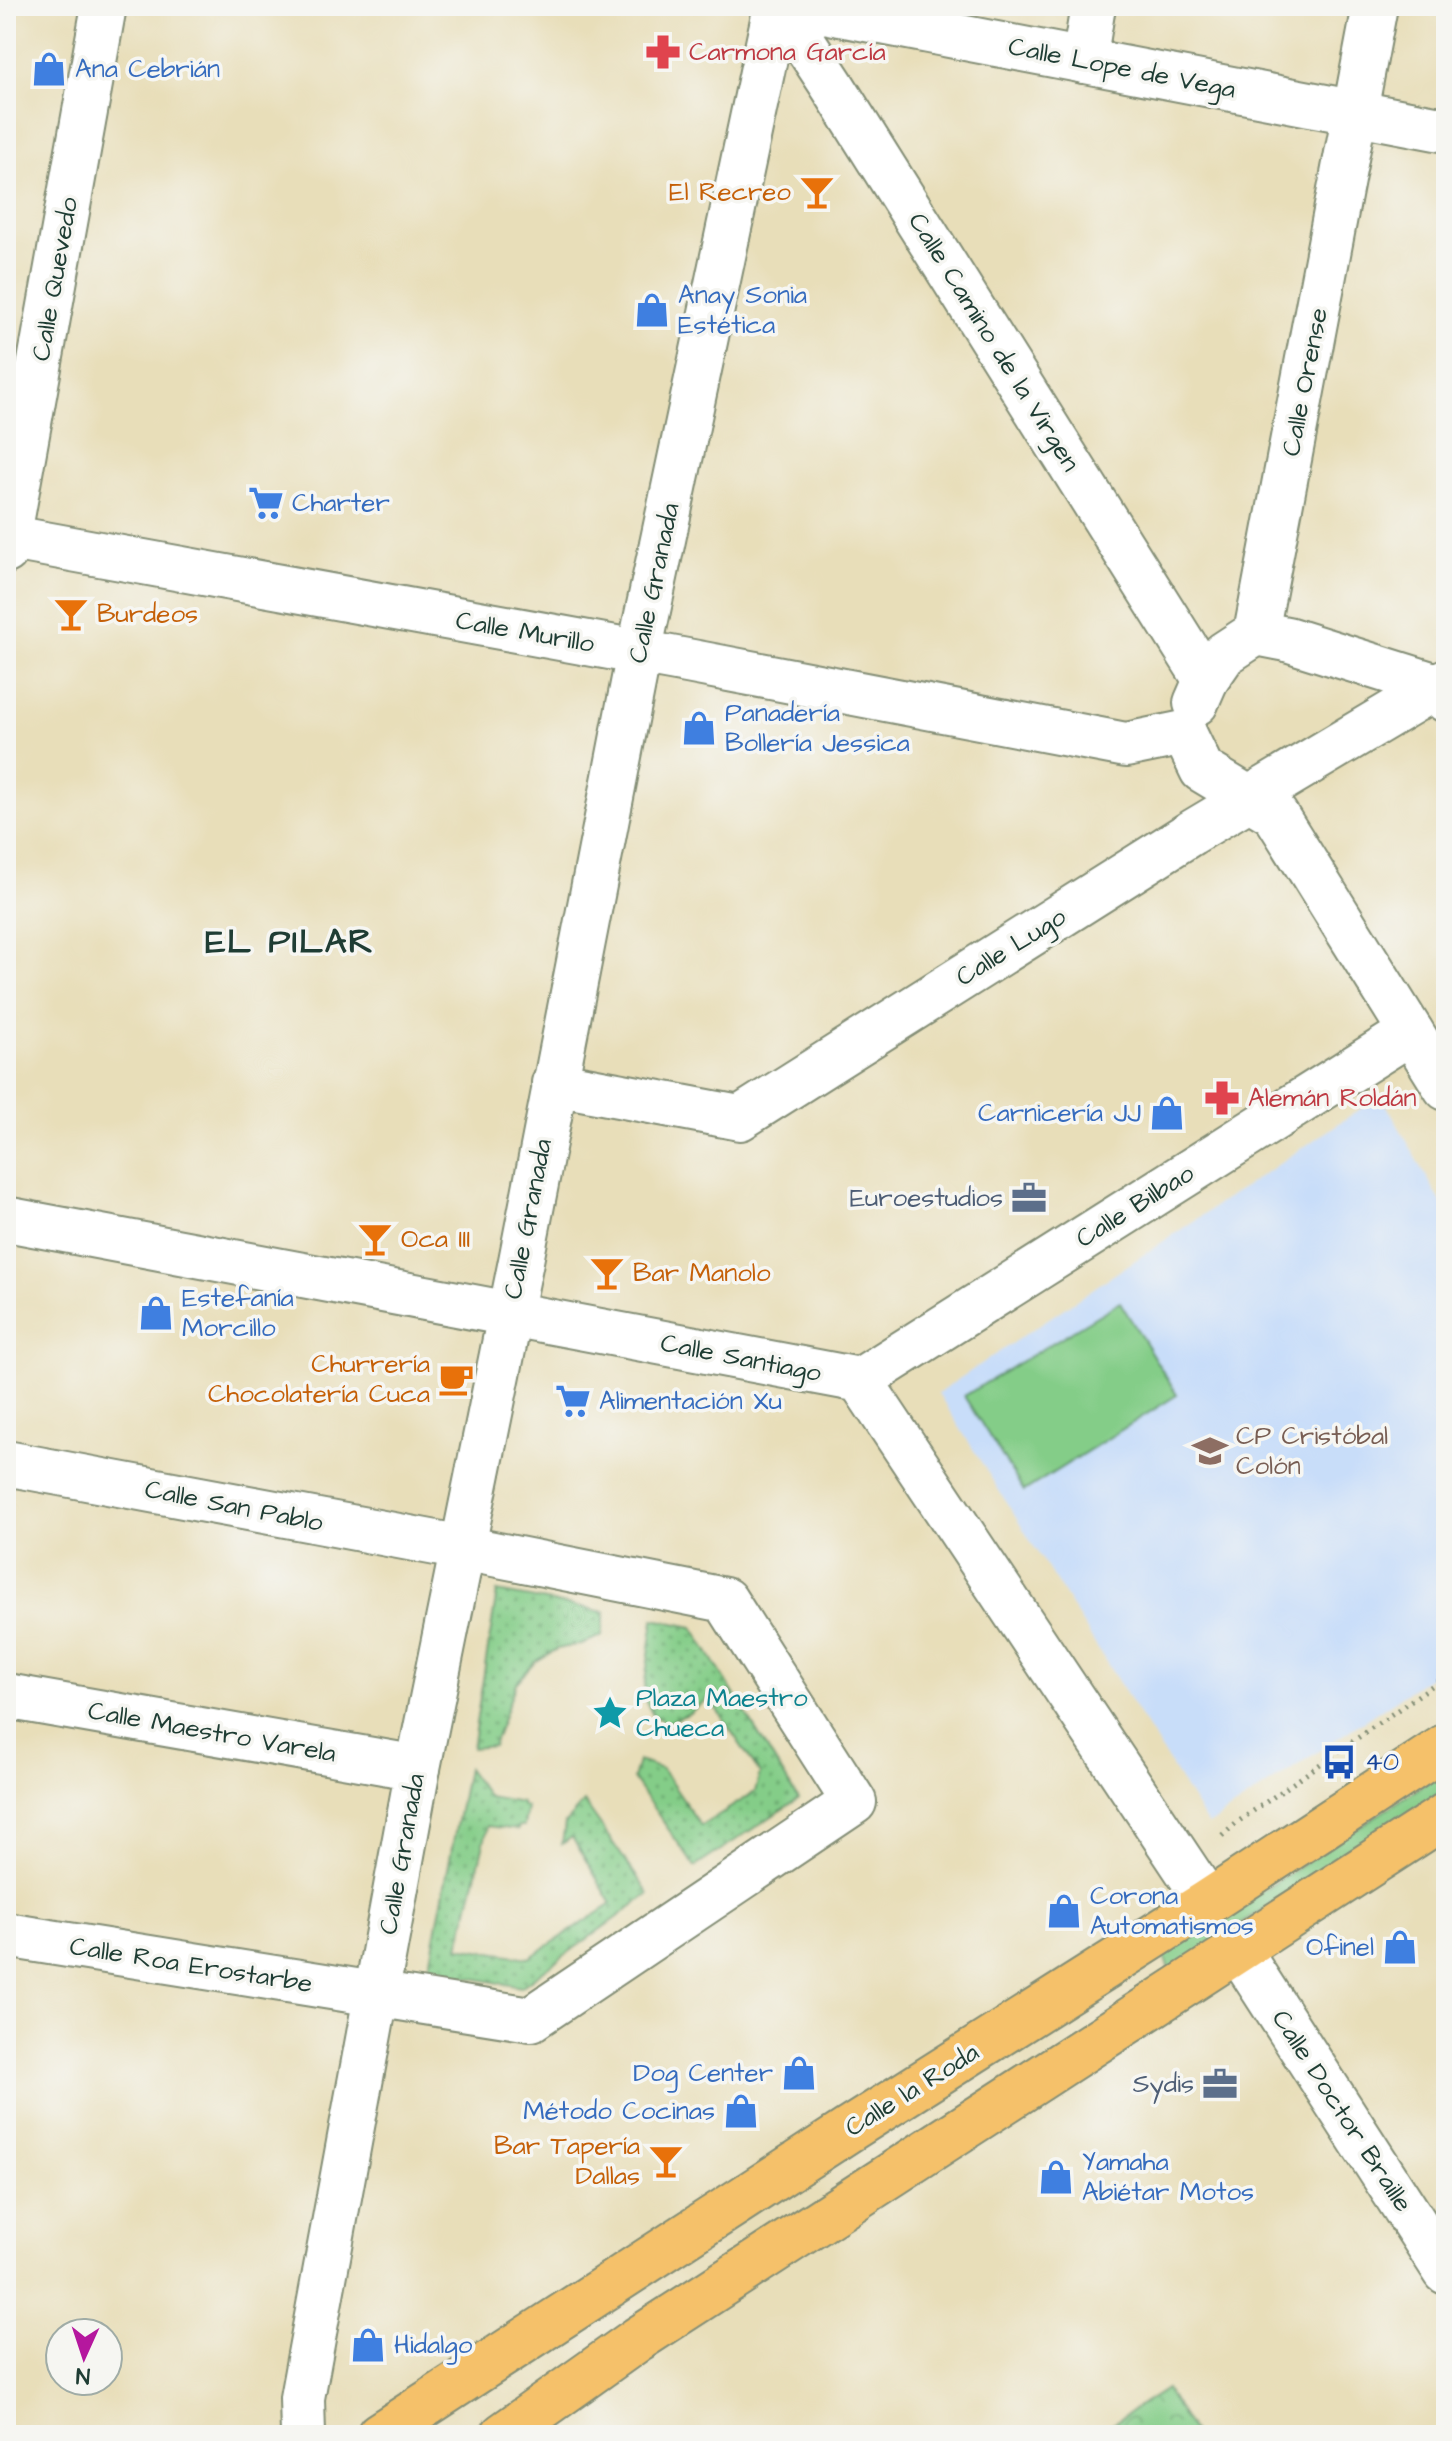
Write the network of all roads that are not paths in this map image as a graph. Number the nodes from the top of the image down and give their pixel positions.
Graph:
1 (104, 6) edge
2 (778, 6) edge
3 (798, 6) edge
4 (1093, 6) edge
5 (1375, 6) edge
6 (1084, 61) junction
7 (1356, 113) junction
8 (1446, 130) edge
9 (7, 542) edge
10 (1256, 633) junction
11 (639, 653) junction
12 (1206, 680) junction
13 (1443, 689) edge
14 (1184, 733) junction
15 (1250, 798) junction
16 (1411, 1032) junction
17 (554, 1083) junction
18 (1446, 1088) edge
19 (6, 1219) edge
20 (510, 1314) junction
21 (860, 1380) junction
22 (6, 1463) edge
23 (463, 1548) junction
24 (6, 1696) edge
25 (1446, 1746) edge
26 (418, 1768) junction
27 (1446, 1815) edge
28 (1208, 1902) junction
29 (6, 1935) edge
30 (1238, 1950) junction
31 (376, 1995) junction
32 (1446, 2272) edge
33 (303, 2435) edge
34 (379, 2435) edge
35 (503, 2435) edge

1 - 9 street, Calle Quevedo
2 - 11 street, Calle Granada
2 - 12 street, Calle Camino de la Virgen
3 - 6 street, Calle Lope de Vega
4 - 6 street
5 - 7 street, Calle Orense
6 - 7 street, Calle Lope de Vega
7 - 8 street, Calle Lope de Vega
7 - 10 street, Calle Orense
9 - 11 street, Calle Murillo
10 - 12 street
10 - 13 street
11 - 14 street, Calle Murillo
11 - 17 street, Calle Granada
12 - 14 street
13 - 15 street, Calle Lugo
14 - 15 street
15 - 16 street
15 - 17 street, Calle Lugo
16 - 18 street
16 - 21 street, Calle Bilbao
17 - 20 street, Calle Granada
19 - 20 street, Calle Santiago
20 - 21 street, Calle Santiago
20 - 23 street, Calle Granada
21 - 28 street
22 - 23 street, Calle San Pablo
23 - 26 street, Calle Granada
23 - 31 street
24 - 26 street, Calle Maestro Varela
25 - 28 main road, Calle la Roda
26 - 31 street, Calle Granada
27 - 30 main road
28 - 34 main road, Calle la Roda
29 - 31 street, Calle Roa Erostarbe
30 - 32 street, Calle Doctor Braille
30 - 35 main road
31 - 33 street, Calle Granada

